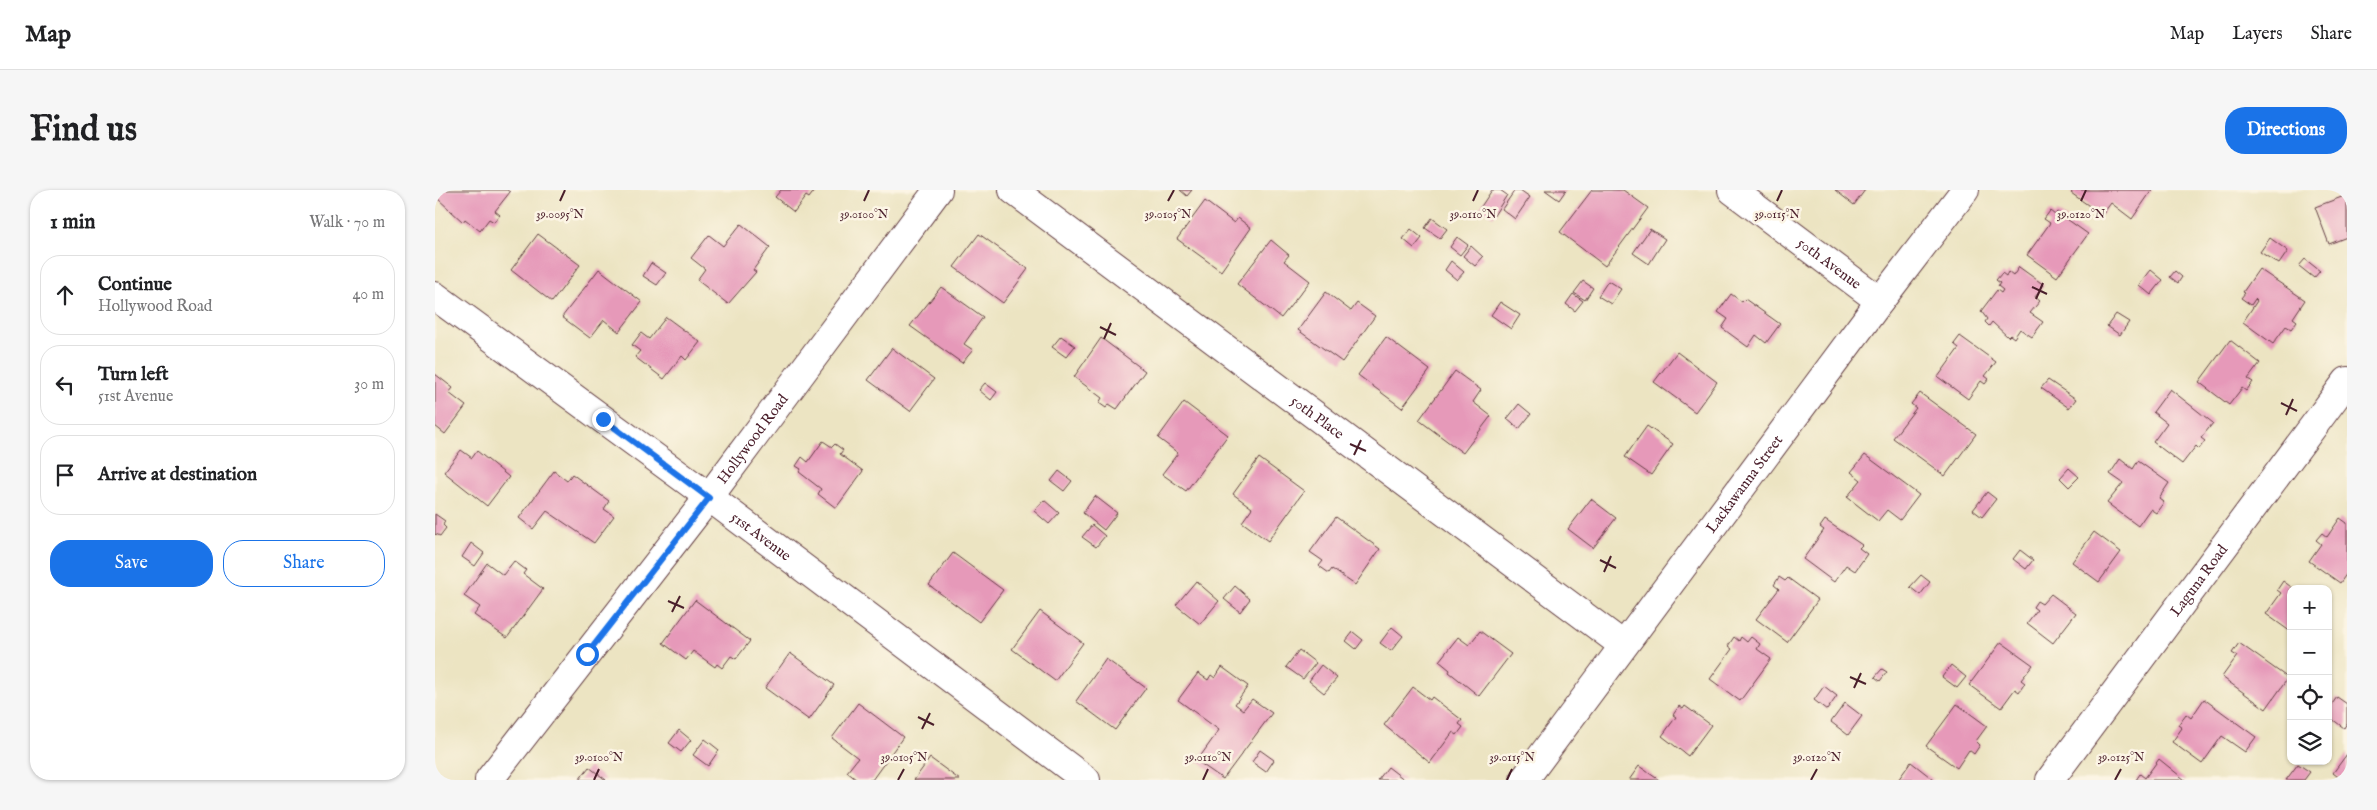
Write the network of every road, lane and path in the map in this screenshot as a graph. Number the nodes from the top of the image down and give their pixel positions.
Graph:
1 (938, 190) edge
2 (1013, 190) edge
3 (1732, 190) edge
4 (1965, 190) edge
5 (435, 296) edge
6 (1880, 301) junction
7 (2347, 381) edge
8 (709, 498) junction
9 (1623, 645) junction
10 (489, 780) edge
11 (1086, 780) edge
12 (1524, 780) edge
13 (2050, 780) edge

1 - 8 street, Hollywood Road
2 - 9 street, 50th Place
3 - 6 street, 50th Avenue
4 - 6 street, Lackawanna Street
5 - 8 street, 51st Avenue
6 - 9 street, Lackawanna Street
7 - 13 street, Laguna Road
8 - 10 street, Hollywood Road
8 - 11 street, 51st Avenue
9 - 12 street, Lackawanna Street

